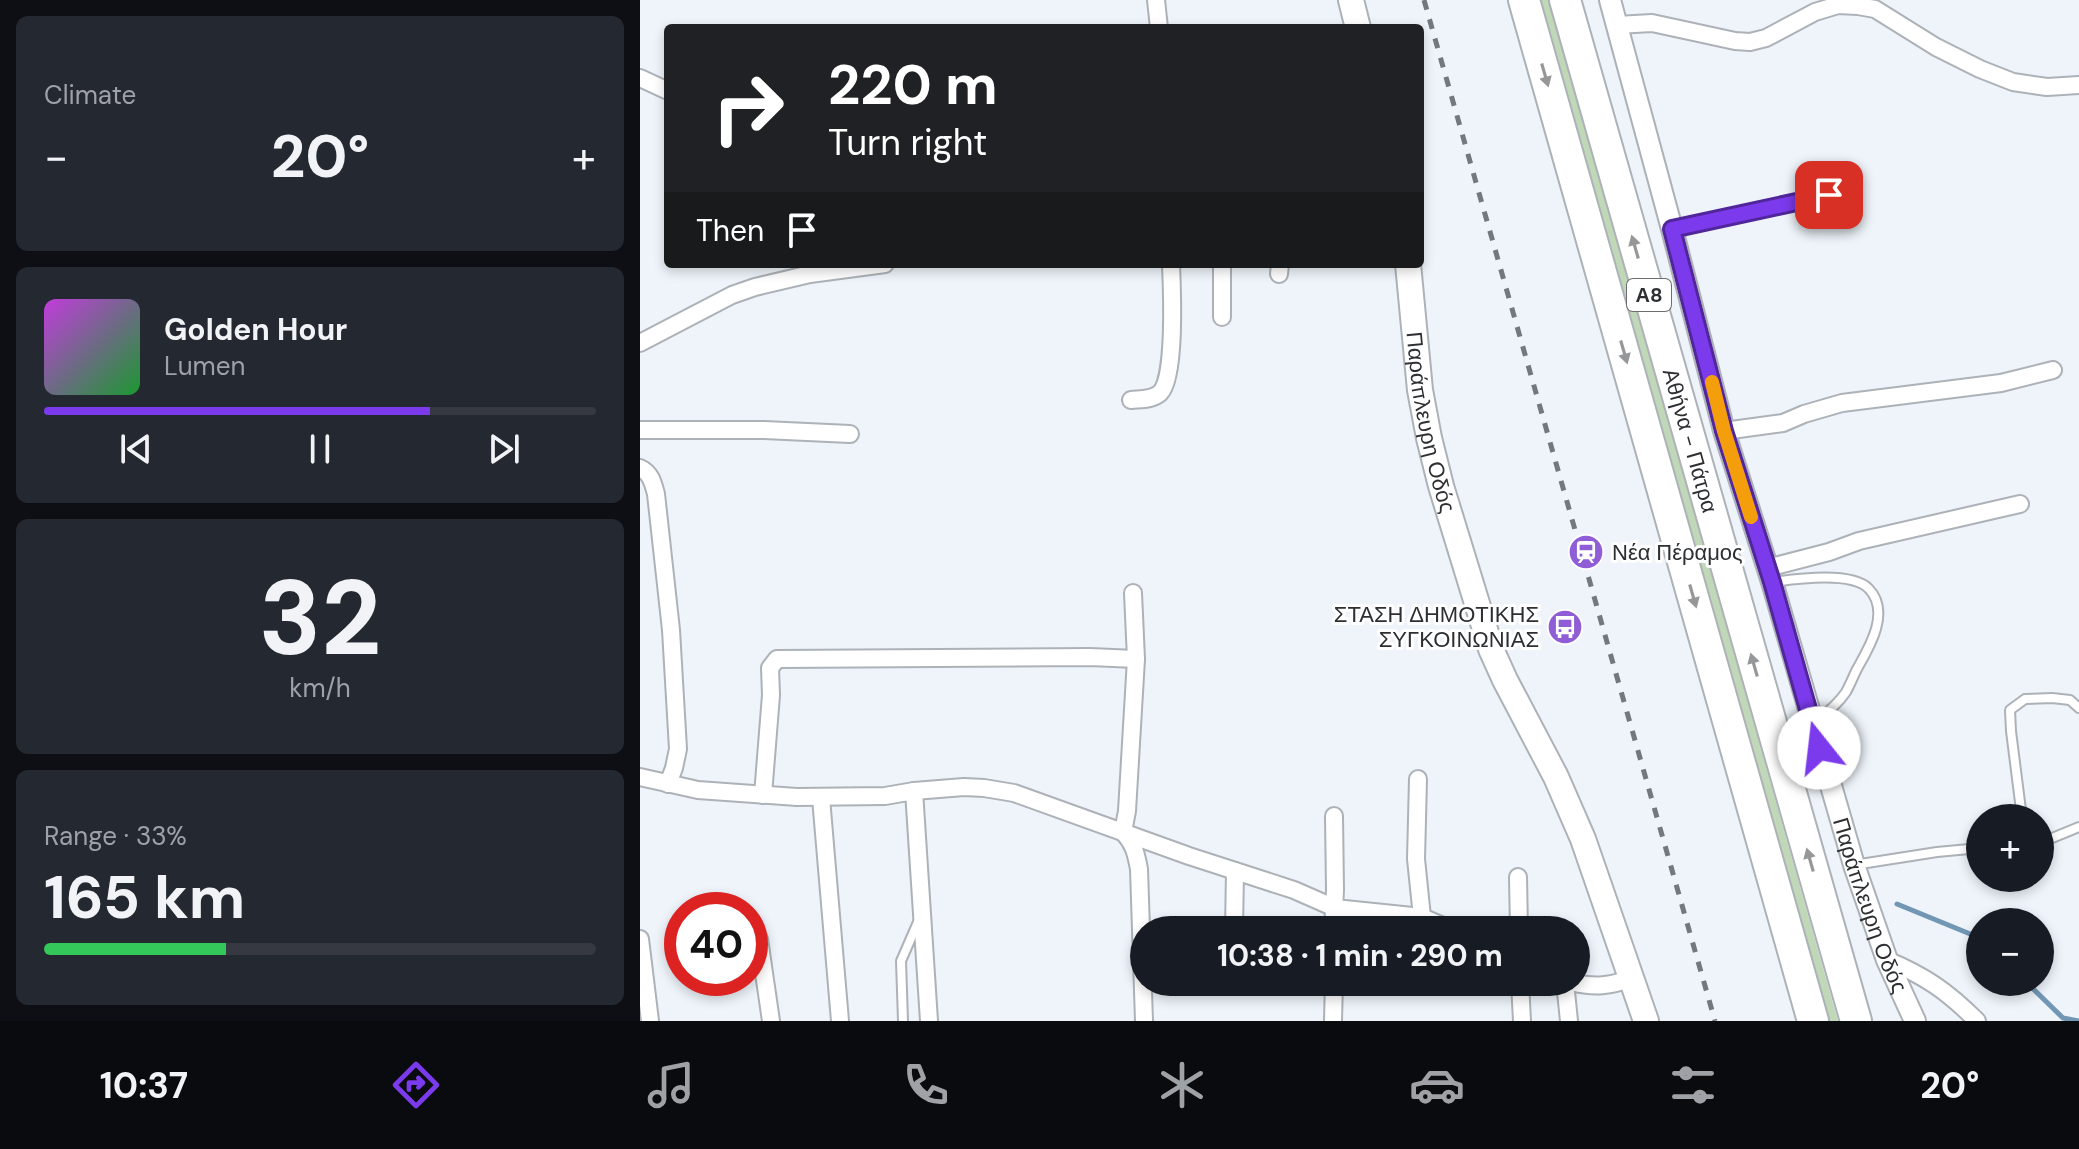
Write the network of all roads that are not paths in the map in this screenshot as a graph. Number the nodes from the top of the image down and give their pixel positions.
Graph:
1 (1156, 0) edge
2 (1351, 0) edge
3 (1524, 0) edge
4 (1565, 0) edge
5 (1610, 0) edge
6 (1159, 24) edge
7 (1357, 24) edge
8 (1617, 25) junction
9 (640, 78) edge
10 (2079, 85) edge
11 (664, 89) edge
12 (1829, 195) dead end
13 (1672, 229) junction
14 (855, 268) edge
15 (1171, 268) edge
16 (1222, 268) edge
17 (1408, 268) edge
18 (1222, 317) dead end
19 (640, 343) edge
20 (2053, 370) dead end
21 (1131, 400) dead end
22 (640, 430) edge
23 (1724, 431) junction
24 (850, 434) dead end
25 (640, 468) edge
26 (2020, 504) dead end
27 (1770, 575) junction
28 (1133, 593) dead end
29 (1136, 659) junction
30 (2079, 708) edge
31 (1812, 725) junction
32 (640, 777) edge
33 (1418, 779) dead end
34 (668, 784) junction
35 (914, 791) junction
36 (763, 795) junction
37 (821, 798) junction
38 (2020, 804) edge
39 (1334, 816) dead end
40 (2079, 827) edge
41 (1123, 832) junction
42 (2054, 837) edge
43 (1966, 849) edge
44 (1854, 865) junction
45 (1235, 871) junction
46 (1518, 877) dead end
47 (1335, 908) junction
48 (922, 913) junction
49 (1234, 916) edge
50 (1334, 916) edge
51 (1412, 916) edge
52 (1422, 916) edge
53 (1519, 916) edge
54 (640, 939) edge
55 (1887, 960) junction
56 (1632, 978) junction
57 (1590, 985) edge
58 (767, 996) edge
59 (1334, 996) edge
60 (1521, 996) edge
61 (1566, 996) edge
62 (1801, 1014) edge
63 (1864, 1015) edge
64 (650, 1021) edge
65 (771, 1021) edge
66 (840, 1021) edge
67 (903, 1021) edge
68 (929, 1021) edge
69 (1144, 1021) edge
70 (1333, 1021) edge
71 (1522, 1021) edge
72 (1569, 1021) edge
73 (1646, 1021) edge
74 (1915, 1021) edge
75 (1977, 1021) edge

1 - 6 street
2 - 7 main road
3 -> 62 highway, Αθήνα - Πάτρα / Α8
63 -> 4 highway, Αθήνα - Πάτρα / Α8
5 - 8 street, Παράπλευρη Οδός
8 - 10 street
8 - 13 street, Παράπλευρη Οδός
9 - 11 street
12 - 13 lane
13 - 23 street, Παράπλευρη Οδός
14 - 19 street
15 - 21 street
16 - 18 street
17 - 56 main road, Παράπλευρη Οδός
20 - 23 street
22 - 24 street
23 - 27 street, Παράπλευρη Οδός
25 - 34 street
26 - 27 street
27 - 31 street, Παράπλευρη Οδός
27 - 31 lane
28 - 29 street
29 - 36 street
29 - 41 street
30 - 38 lane
31 - 44 street, Παράπλευρη Οδός
32 - 34 street
33 - 52 street
34 - 36 street
35 - 37 street
35 - 41 street
35 - 48 street
36 - 37 street
37 - 66 street
39 - 47 street
40 - 42 lane
41 - 45 street
41 - 69 street
43 - 44 lane
44 - 55 street, Παράπλευρη Οδός
45 - 47 street
45 - 49 street
46 - 53 street
47 - 50 street
47 - 51 street
48 - 67 lane
48 - 68 street
54 - 64 street
55 - 74 street, Παράπλευρη Οδός
55 - 75 street
56 - 57 street
56 - 73 main road, Παράπλευρη Οδός
58 - 65 street
59 - 70 street
60 - 71 street
61 - 72 street

